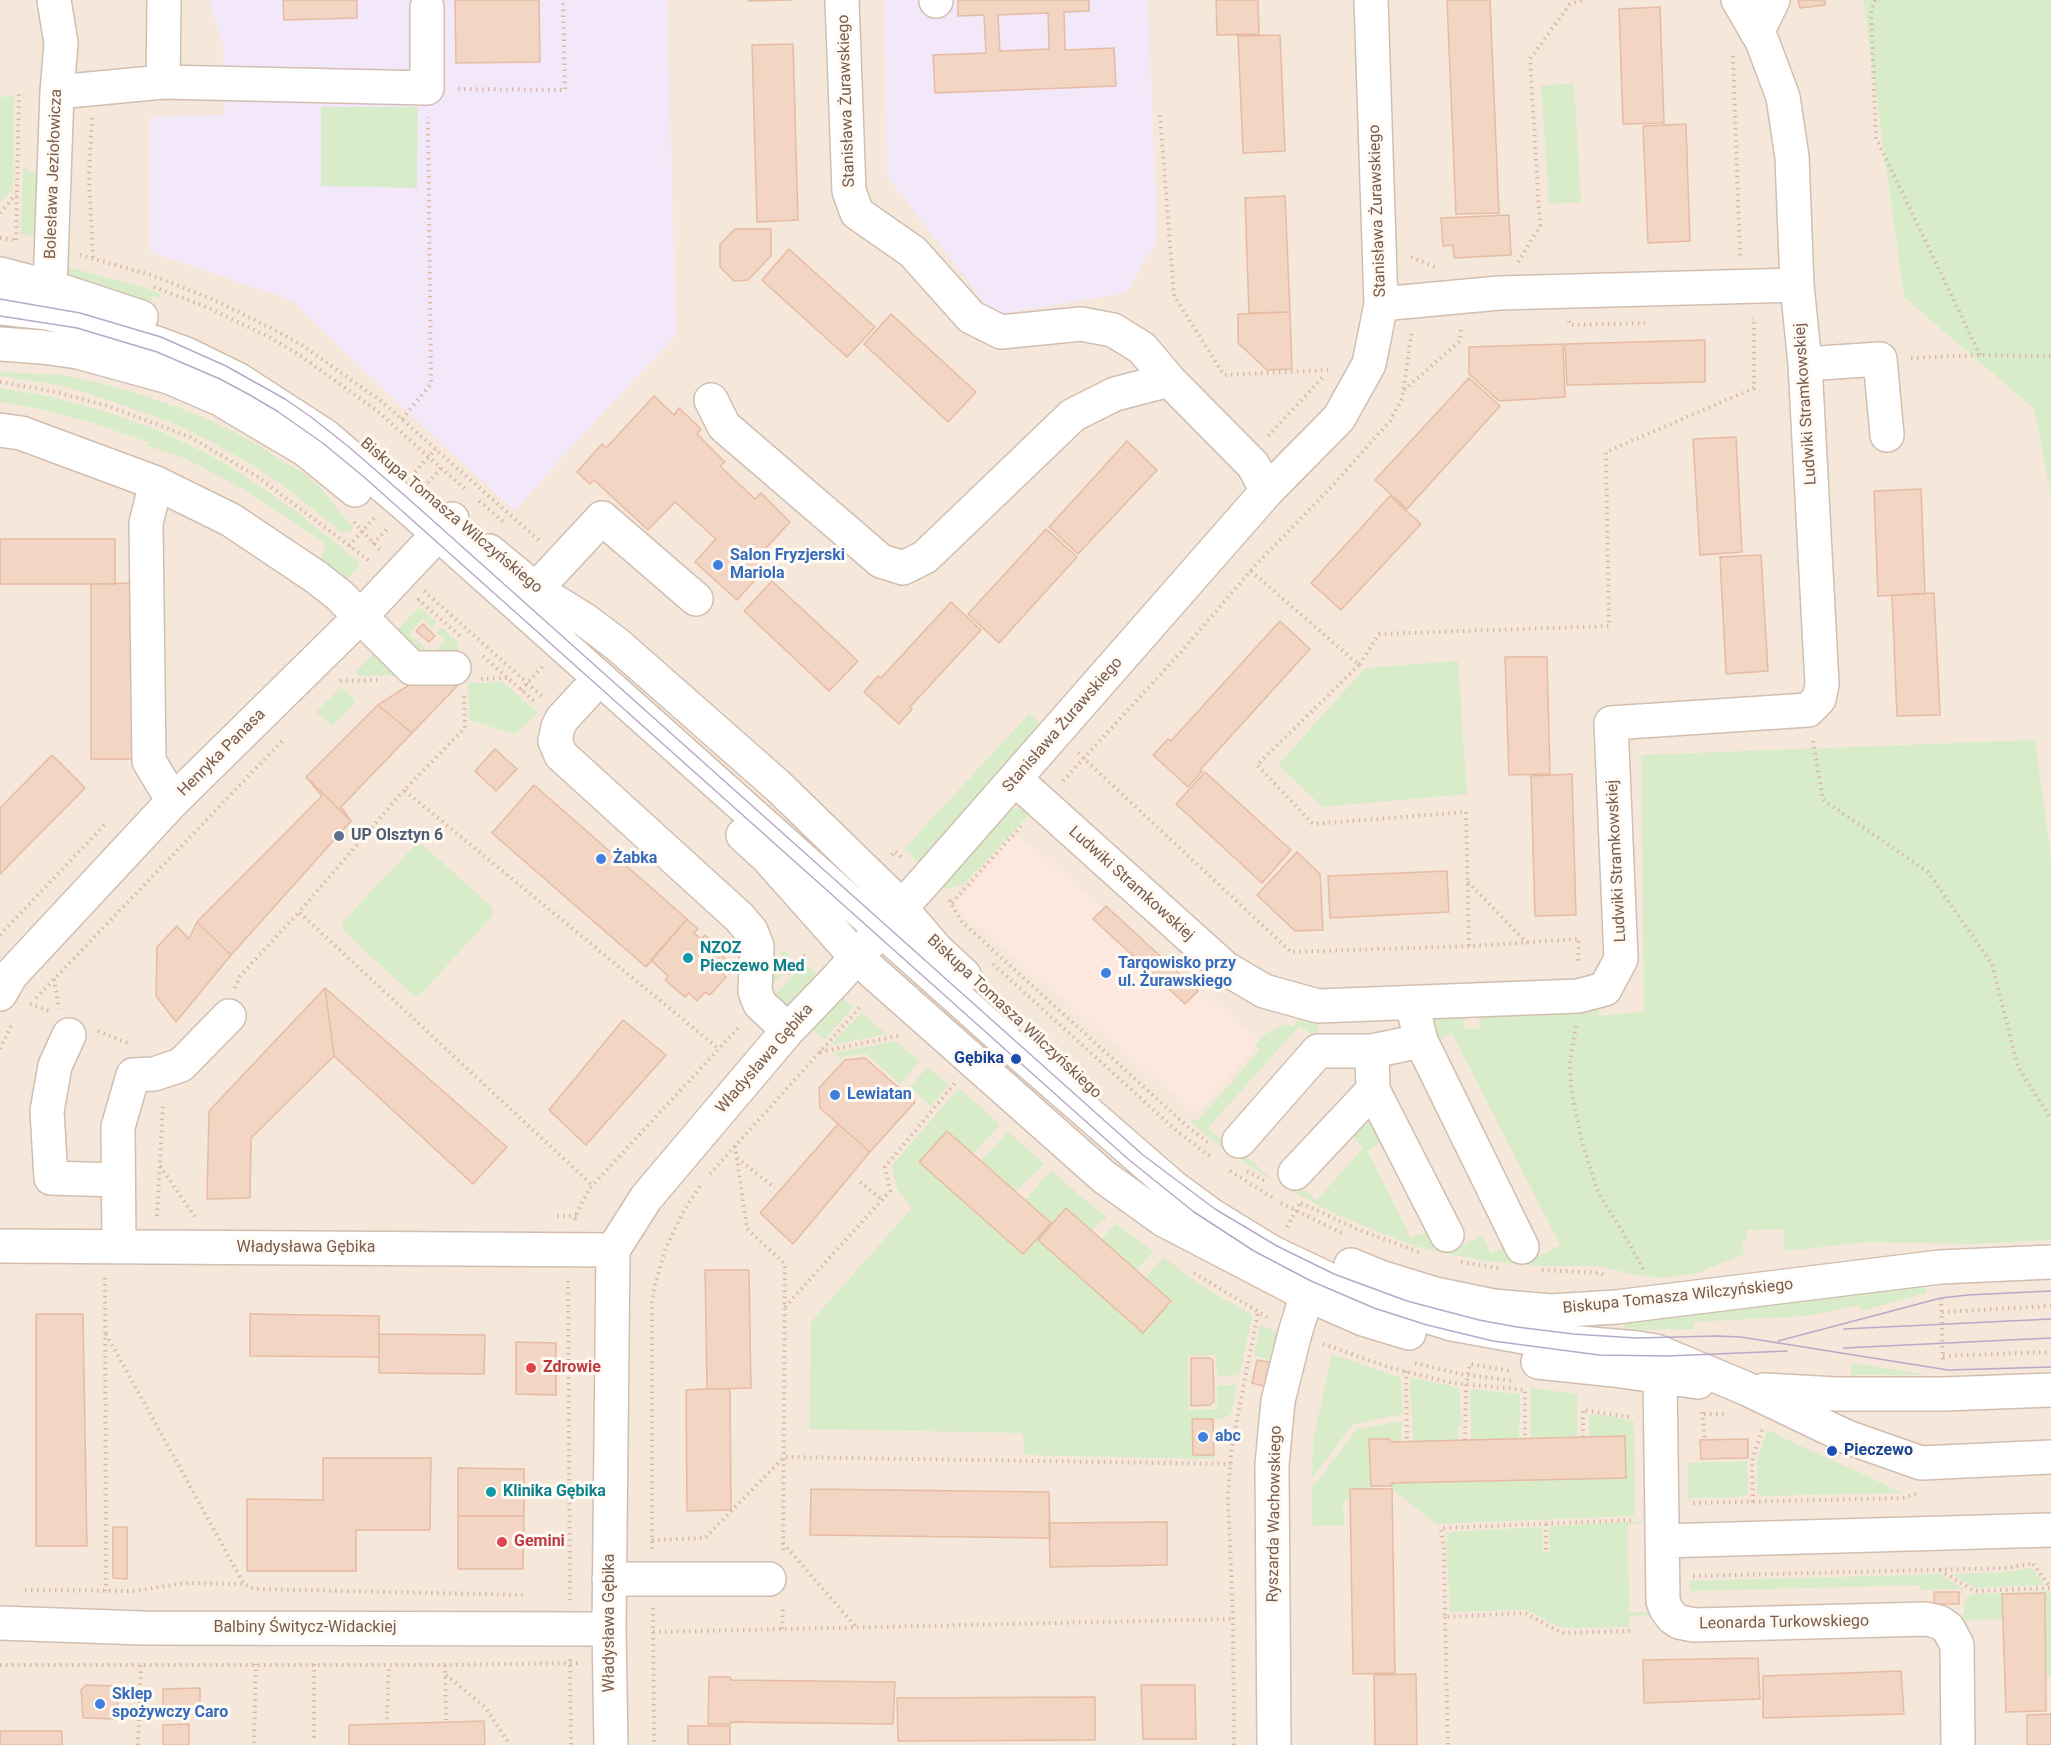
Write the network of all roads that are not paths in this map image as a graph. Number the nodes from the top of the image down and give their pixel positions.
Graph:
1 (54, 0) edge
2 (164, 0) edge
3 (842, 0) edge
4 (1371, 0) edge
5 (1738, 0) edge
6 (1773, 0) edge
7 (427, 7) dead end
8 (1745, 40) junction
9 (162, 82) junction
10 (57, 92) junction
11 (0, 274) edge
12 (1797, 285) junction
13 (49, 300) junction
14 (1381, 304) junction
15 (0, 308) edge
16 (0, 345) edge
17 (42, 347) junction
18 (1805, 364) junction
19 (1169, 380) junction
20 (711, 400) dead end
21 (0, 430) edge
22 (1887, 435) dead end
23 (156, 483) junction
24 (1267, 491) junction
25 (438, 534) junction
26 (696, 599) dead end
27 (520, 606) junction
28 (361, 616) junction
29 (461, 660) road end
30 (586, 693) junction
31 (1015, 779) junction
32 (173, 801) junction
33 (891, 919) junction
34 (856, 957) junction
35 (1412, 1003) junction
36 (14, 1008) edge
37 (229, 1016) dead end
38 (64, 1025) road end
39 (788, 1030) junction
40 (1421, 1041) junction
41 (1372, 1050) junction
42 (1373, 1090) junction
43 (1239, 1141) dead end
44 (117, 1180) junction
45 (1298, 1188) road end
46 (1447, 1235) dead end
47 (0, 1246) edge
48 (119, 1247) junction
49 (1522, 1247) dead end
50 (613, 1250) junction
51 (2051, 1263) edge
52 (1314, 1274) junction
53 (1551, 1311) junction
54 (1452, 1324) junction
55 (1660, 1376) junction
56 (2051, 1390) edge
57 (1740, 1401) junction
58 (2051, 1457) edge
59 (1668, 1521) junction
60 (2051, 1530) edge
61 (778, 1577) road end
62 (609, 1579) junction
63 (0, 1623) edge
64 (609, 1629) junction
65 (611, 1745) edge
66 (1274, 1745) edge
67 (1958, 1745) edge

1 - 10 street, Bolesława Jeziołowicza
2 - 9 street
3 - 19 street, Stanisława Żurawskiego
4 - 14 street, Stanisława Żurawskiego
5 - 8 street, Ludwiki Stramkowskiej
6 - 8 street
7 - 9 street
8 - 12 street, Ludwiki Stramkowskiej
9 - 10 street
10 - 13 street, Bolesława Jeziołowicza
11 - 13 street, Biskupa Tomasza Wilczyńskiego
12 - 14 street
12 - 18 street, Ludwiki Stramkowskiej
13 - 15 street
13 - 17 street, Bolesława Jeziołowicza
13 - 25 street, Biskupa Tomasza Wilczyńskiego
14 - 24 street, Stanisława Żurawskiego
16 - 17 street, Biskupa Tomasza Wilczyńskiego
17 - 25 street, Biskupa Tomasza Wilczyńskiego
18 - 22 street
18 - 35 street, Ludwiki Stramkowskiej
19 - 20 street
19 - 24 street, Stanisława Żurawskiego
21 - 23 street
23 - 28 street
23 - 32 street
24 - 31 street, Stanisława Żurawskiego
25 - 27 street, Biskupa Tomasza Wilczyńskiego
25 - 27 street, Biskupa Tomasza Wilczyńskiego
25 - 28 street, Henryka Panasa
26 - 27 street
27 - 30 street, Biskupa Tomasza Wilczyńskiego
27 - 33 street, Biskupa Tomasza Wilczyńskiego
28 - 29 street
28 - 32 street, Henryka Panasa
30 - 34 street, Biskupa Tomasza Wilczyńskiego
30 - 39 street
31 - 33 street, Stanisława Żurawskiego
31 - 35 street, Ludwiki Stramkowskiej
32 - 36 street, Henryka Panasa
33 - 34 street, Stanisława Żurawskiego
33 - 52 street, Biskupa Tomasza Wilczyńskiego
34 - 39 street, Władysława Gębika
34 - 52 street, Biskupa Tomasza Wilczyńskiego
35 - 40 street
37 - 44 street
38 - 44 street
39 - 50 street, Władysława Gębika
40 - 41 street
40 - 49 street
41 - 42 street
41 - 43 street
42 - 45 street
42 - 46 street
44 - 48 street
47 - 48 street, Władysława Gębika
48 - 50 street, Władysława Gębika
50 - 62 street, Władysława Gębika
51 - 53 street, Biskupa Tomasza Wilczyńskiego
52 - 53 street, Biskupa Tomasza Wilczyńskiego
52 - 54 street
52 - 55 street, Biskupa Tomasza Wilczyńskiego
52 - 66 street, Ryszarda Wachowskiego
53 - 54 street
54 - 57 street
55 - 57 street, Biskupa Tomasza Wilczyńskiego
55 - 59 street, Leonarda Turkowskiego
56 - 57 street, Biskupa Tomasza Wilczyńskiego
57 - 58 street
59 - 60 street
59 - 67 street, Leonarda Turkowskiego
61 - 62 street
62 - 64 street, Władysława Gębika
63 - 64 street, Balbiny Świtycz-Widackiej
64 - 65 street, Władysława Gębika

